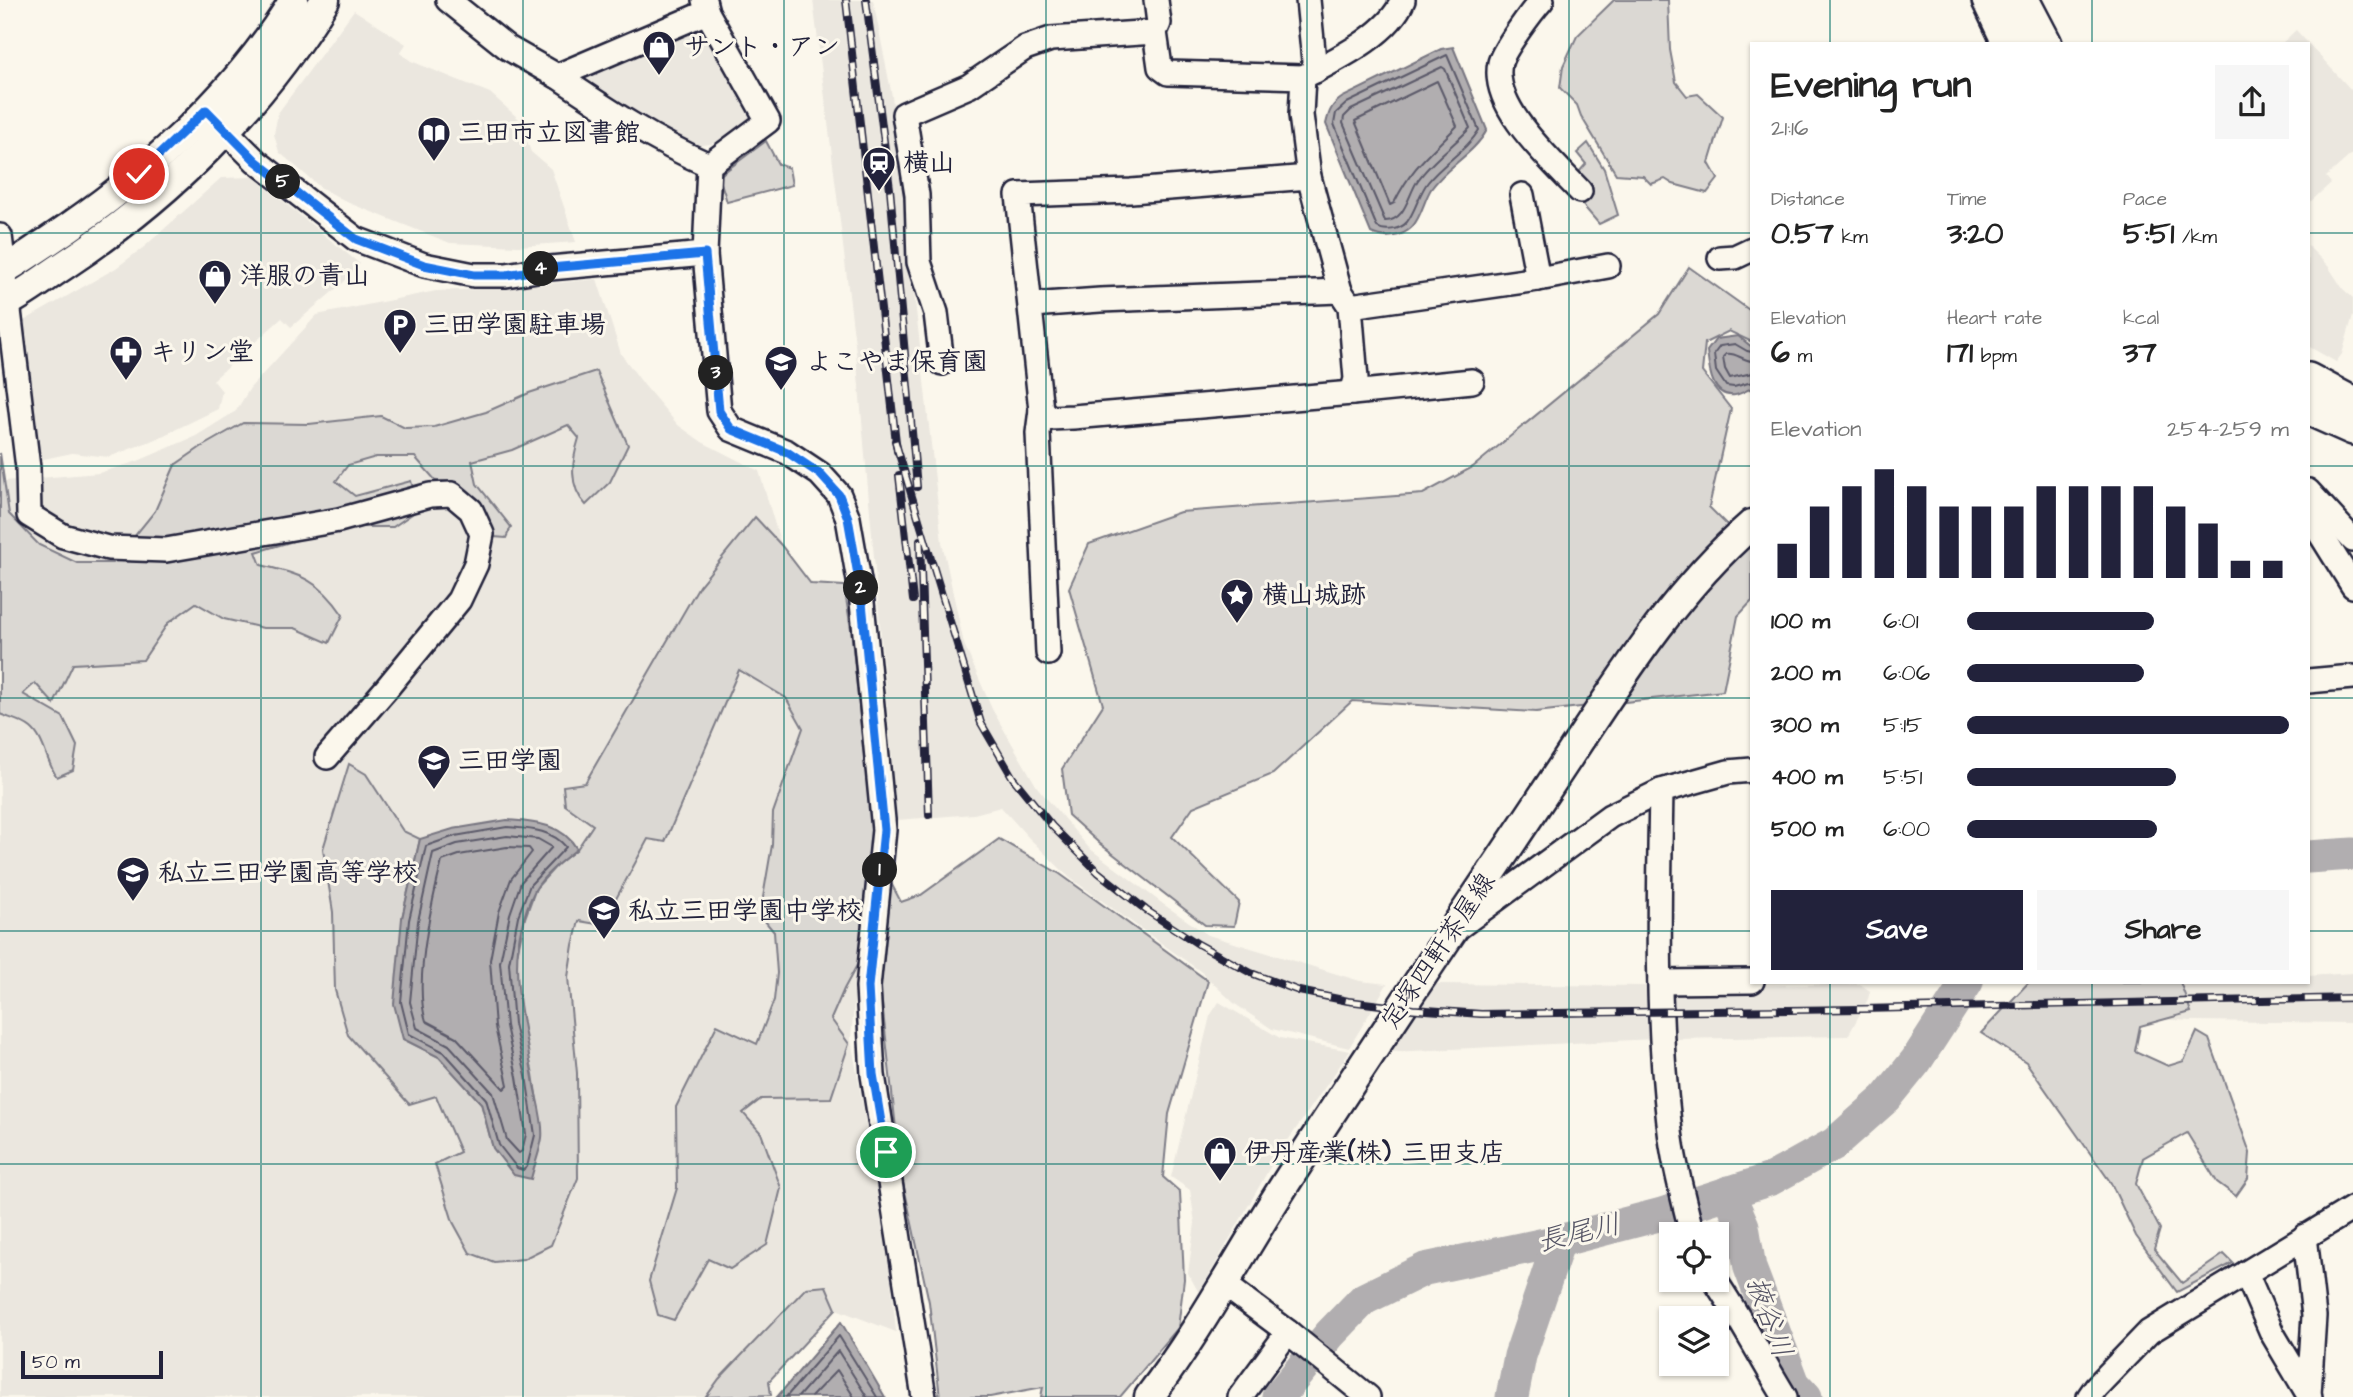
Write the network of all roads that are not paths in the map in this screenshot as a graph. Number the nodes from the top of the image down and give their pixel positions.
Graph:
1 (294, 0) edge
2 (325, 0) edge
3 (448, 0) edge
4 (1156, 0) edge
5 (1308, 0) edge
6 (1403, 0) edge
7 (1542, 0) edge
8 (1989, 0) edge
9 (2022, 0) edge
10 (706, 6) edge
11 (1155, 32) junction
12 (2009, 42) edge
13 (2044, 42) edge
14 (1309, 74) junction
15 (556, 76) junction
16 (206, 110) junction
17 (226, 131) junction
18 (709, 164) junction
19 (1309, 177) junction
20 (1580, 191) dead end
21 (1522, 195) dead end
22 (0, 236) edge
23 (1750, 250) edge
24 (705, 254) junction
25 (1720, 258) dead end
26 (1608, 266) dead end
27 (2, 271) edge
28 (1538, 279) junction
29 (1345, 299) junction
30 (4, 305) edge
31 (1031, 305) junction
32 (942, 363) dead end
33 (1472, 381) dead end
34 (2310, 381) edge
35 (1352, 393) junction
36 (2353, 404) edge
37 (2310, 409) edge
38 (1041, 410) junction
39 (2353, 428) edge
40 (2310, 493) edge
41 (2310, 517) edge
42 (1750, 526) edge
43 (2353, 540) edge
44 (2353, 586) edge
45 (1048, 653) dead end
46 (2353, 677) edge
47 (2310, 681) edge
48 (327, 757) dead end
49 (1750, 770) edge
50 (1661, 791) junction
51 (1451, 933) junction
52 (1750, 981) edge
53 (1660, 982) junction
54 (2353, 1208) edge
55 (1689, 1222) edge
56 (2305, 1236) junction
57 (2246, 1273) junction
58 (1224, 1284) junction
59 (1723, 1292) edge
60 (1288, 1332) junction
61 (2309, 1396) edge
62 (924, 1397) edge
63 (1149, 1397) edge
64 (1240, 1397) edge
65 (1368, 1397) edge
66 (1785, 1397) edge
67 (2089, 1397) edge

1 - 16 main road
2 - 17 main road
3 - 15 street
4 - 11 street
5 - 14 street
6 - 14 street
7 - 20 street
8 - 12 highway
9 - 13 highway
10 - 15 street
10 - 18 street
11 - 14 street
11 - 32 street
14 - 19 street
15 - 18 street
16 - 17 street
16 - 27 main road
17 - 24 street
17 - 30 main road
18 - 24 street
19 - 29 street
19 - 31 street
21 - 28 street
22 - 27 street
23 - 25 street
24 - 62 street
26 - 28 street
27 - 30 street
28 - 29 street
29 - 31 street
29 - 35 street
30 - 48 street
31 - 38 street
33 - 35 street
34 - 36 highway
35 - 38 street
37 - 39 highway
38 - 45 street
40 - 43 street
41 - 44 street
42 - 51 main road, 定塚四軒茶屋線
46 - 47 street
49 - 50 street
50 - 51 street
50 - 53 street
51 - 58 main road, 定塚四軒茶屋線
52 - 53 street
53 - 55 street
54 - 56 street
56 - 57 street
56 - 61 street
57 - 61 street
57 - 67 street
58 - 60 street
58 - 63 main road, 定塚四軒茶屋線
59 - 66 street
60 - 64 street
60 - 65 street

